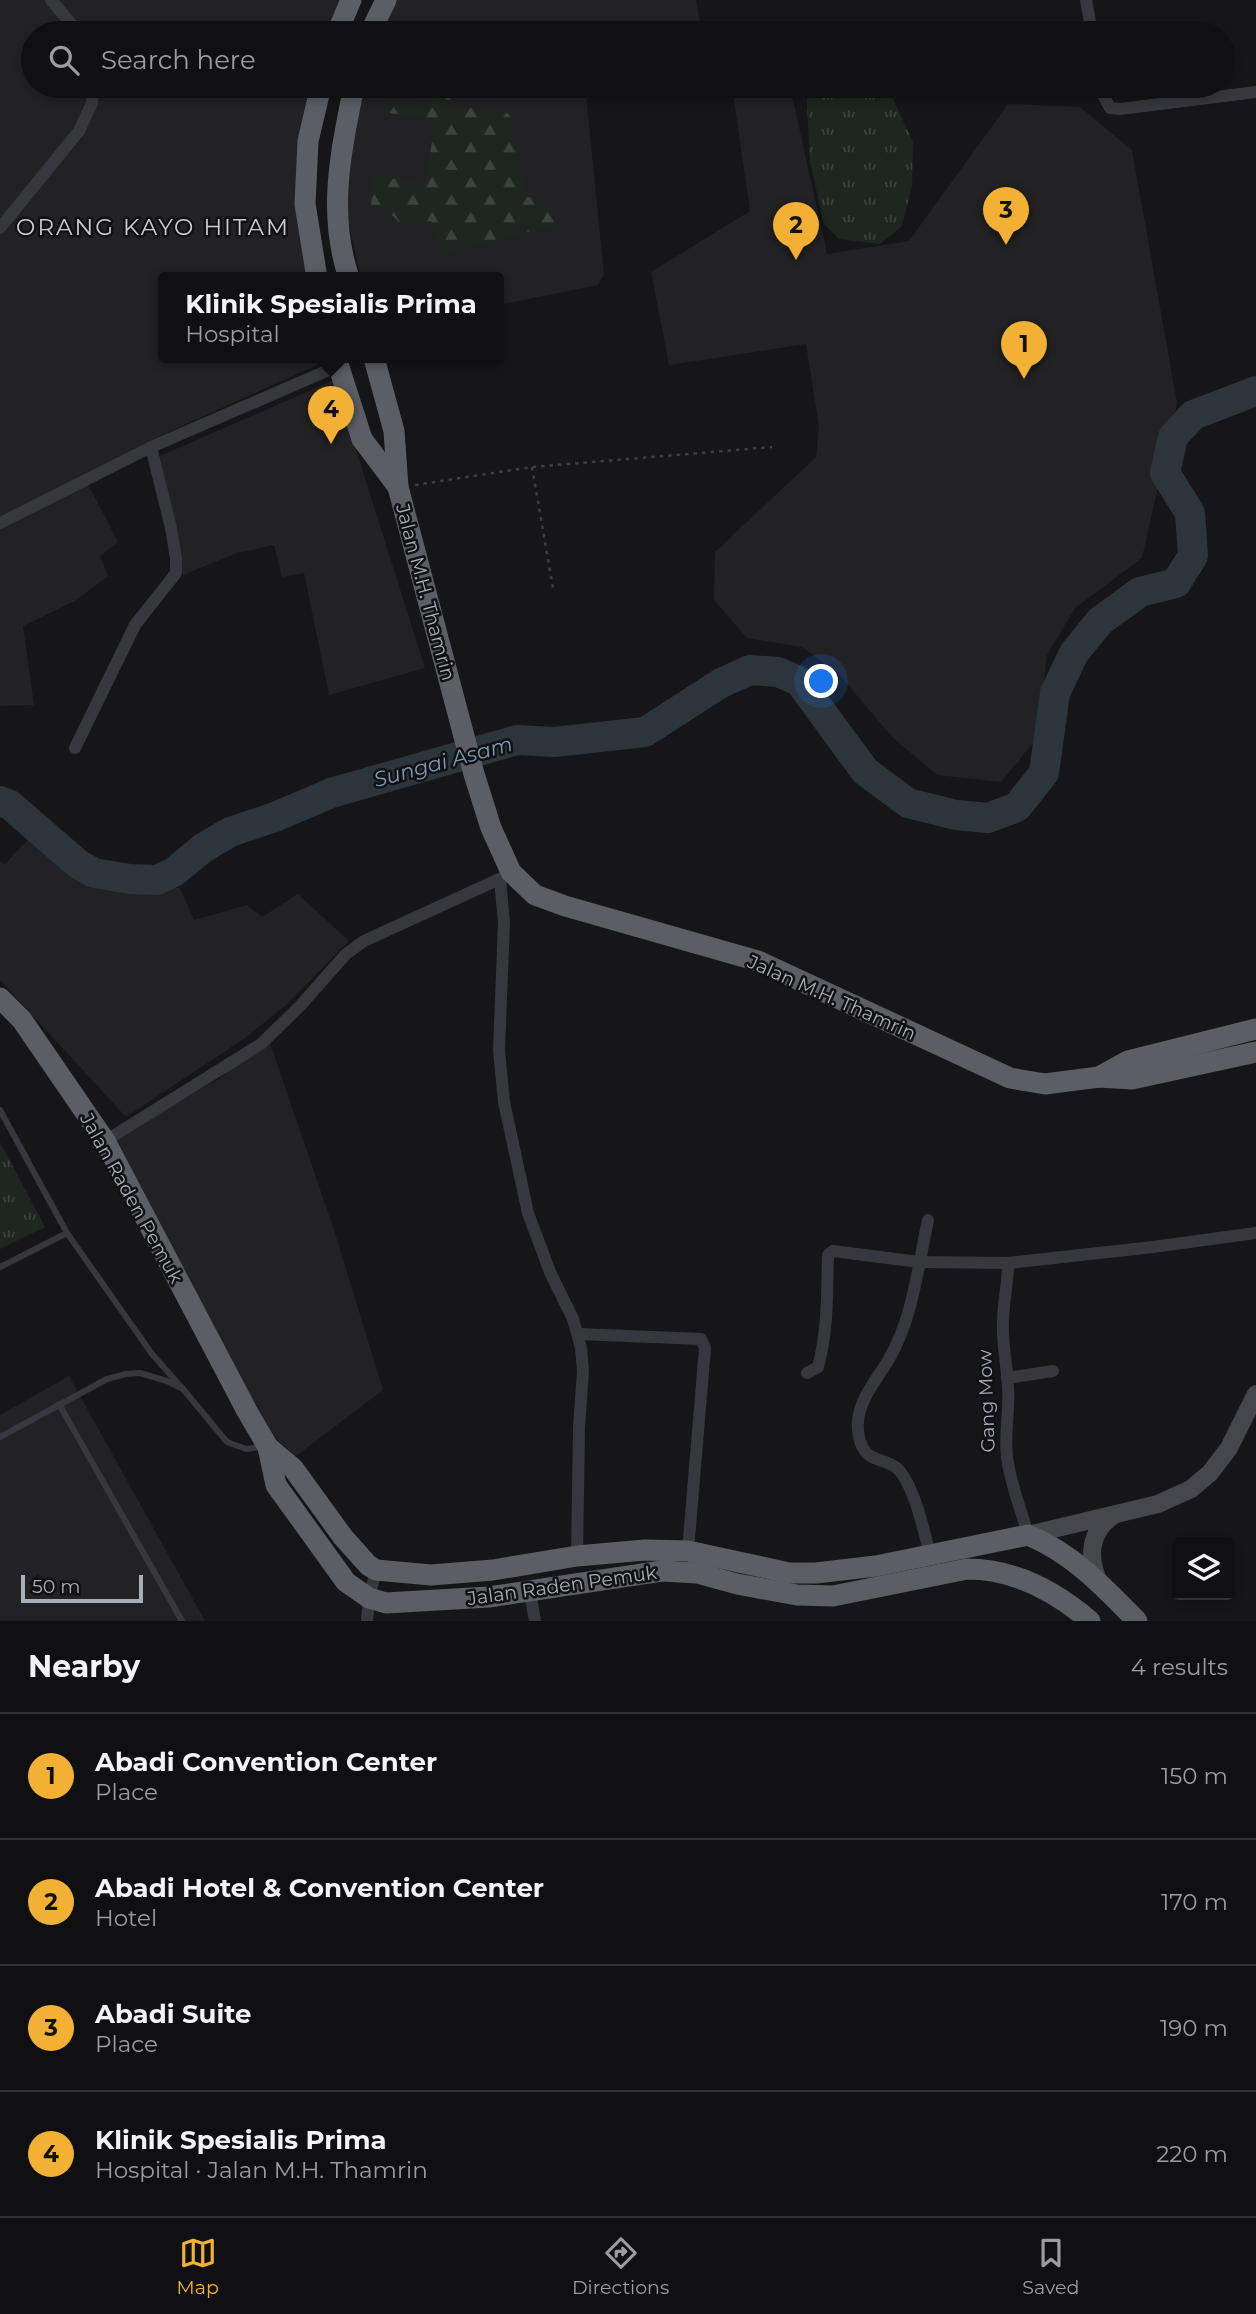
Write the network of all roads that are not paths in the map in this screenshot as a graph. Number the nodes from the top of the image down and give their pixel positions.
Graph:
1 (51, 0) edge
2 (351, 0) edge
3 (386, 0) edge
4 (1086, 0) edge
5 (69, 21) edge
6 (342, 21) edge
7 (376, 21) edge
8 (1090, 21) edge
9 (1256, 92) edge
10 (1235, 95) edge
11 (92, 98) edge
12 (318, 98) edge
13 (352, 98) edge
14 (1105, 98) edge
15 (1208, 98) edge
16 (2, 222) edge
17 (316, 272) edge
18 (347, 272) edge
19 (335, 363) edge
20 (337, 363) edge
21 (375, 363) edge
22 (151, 447) junction
23 (398, 487) junction
24 (0, 523) edge
25 (75, 748) dead end
26 (506, 876) junction
27 (0, 998) edge
28 (1256, 1030) edge
29 (1256, 1052) edge
30 (1099, 1077) junction
31 (0, 1110) edge
32 (105, 1141) junction
33 (928, 1220) dead end
34 (67, 1233) junction
35 (1256, 1233) edge
36 (919, 1262) junction
37 (1008, 1263) junction
38 (0, 1267) edge
39 (579, 1334) junction
40 (1053, 1371) dead end
41 (807, 1373) dead end
42 (1007, 1378) junction
43 (183, 1389) junction
44 (1256, 1394) edge
45 (59, 1404) junction
46 (0, 1437) edge
47 (268, 1447) junction
48 (1117, 1513) junction
49 (1028, 1535) junction
50 (688, 1551) junction
51 (577, 1556) junction
52 (932, 1565) junction
53 (376, 1570) junction
54 (1100, 1584) junction
55 (530, 1592) junction
56 (369, 1598) junction
57 (182, 1621) edge
58 (367, 1621) edge
59 (535, 1621) edge
60 (1090, 1621) edge
61 (1137, 1621) edge

1 - 5 street
2 - 6 highway
3 - 7 highway
4 - 8 street
9 - 10 street
11 - 16 street
12 - 17 highway
13 - 18 highway
14 - 15 street
19 - 22 street
20 - 23 highway, Jalan M.H. Thamrin
21 - 23 highway, Jalan M.H. Thamrin
22 - 24 street
22 - 25 street
23 - 26 highway, Jalan M.H. Thamrin
26 - 30 highway, Jalan M.H. Thamrin
26 - 32 street
26 - 39 street
27 - 32 highway, Jalan Raden Pemuk
28 - 30 highway, Jalan M.H. Thamrin
29 - 30 highway, Jalan M.H. Thamrin
31 - 34 lane
32 - 47 highway, Jalan Raden Pemuk
33 - 36 street
34 - 38 lane
34 - 43 lane
35 - 37 street
36 - 37 street
36 - 41 street
36 - 52 street
37 - 42 street, Gang Mow
39 - 50 street
39 - 51 street
40 - 42 street
42 - 49 street, Gang Mow
43 - 45 lane
43 - 47 lane
44 - 48 main road
45 - 46 lane
45 - 57 lane
47 - 53 highway, Jalan Raden Pemuk
47 - 56 highway, Jalan Raden Pemuk
48 - 49 main road
48 - 54 main road
49 - 52 highway, Jalan Raden Pemuk
49 - 54 highway
50 - 51 highway, Jalan Raden Pemuk
50 - 52 highway, Jalan Raden Pemuk
51 - 53 highway, Jalan Raden Pemuk
52 - 55 highway, Jalan Raden Pemuk
52 - 60 highway, Jalan Raden Pemuk
53 - 56 street
54 - 61 highway
55 - 56 highway, Jalan Raden Pemuk
55 - 59 street
56 - 58 street

